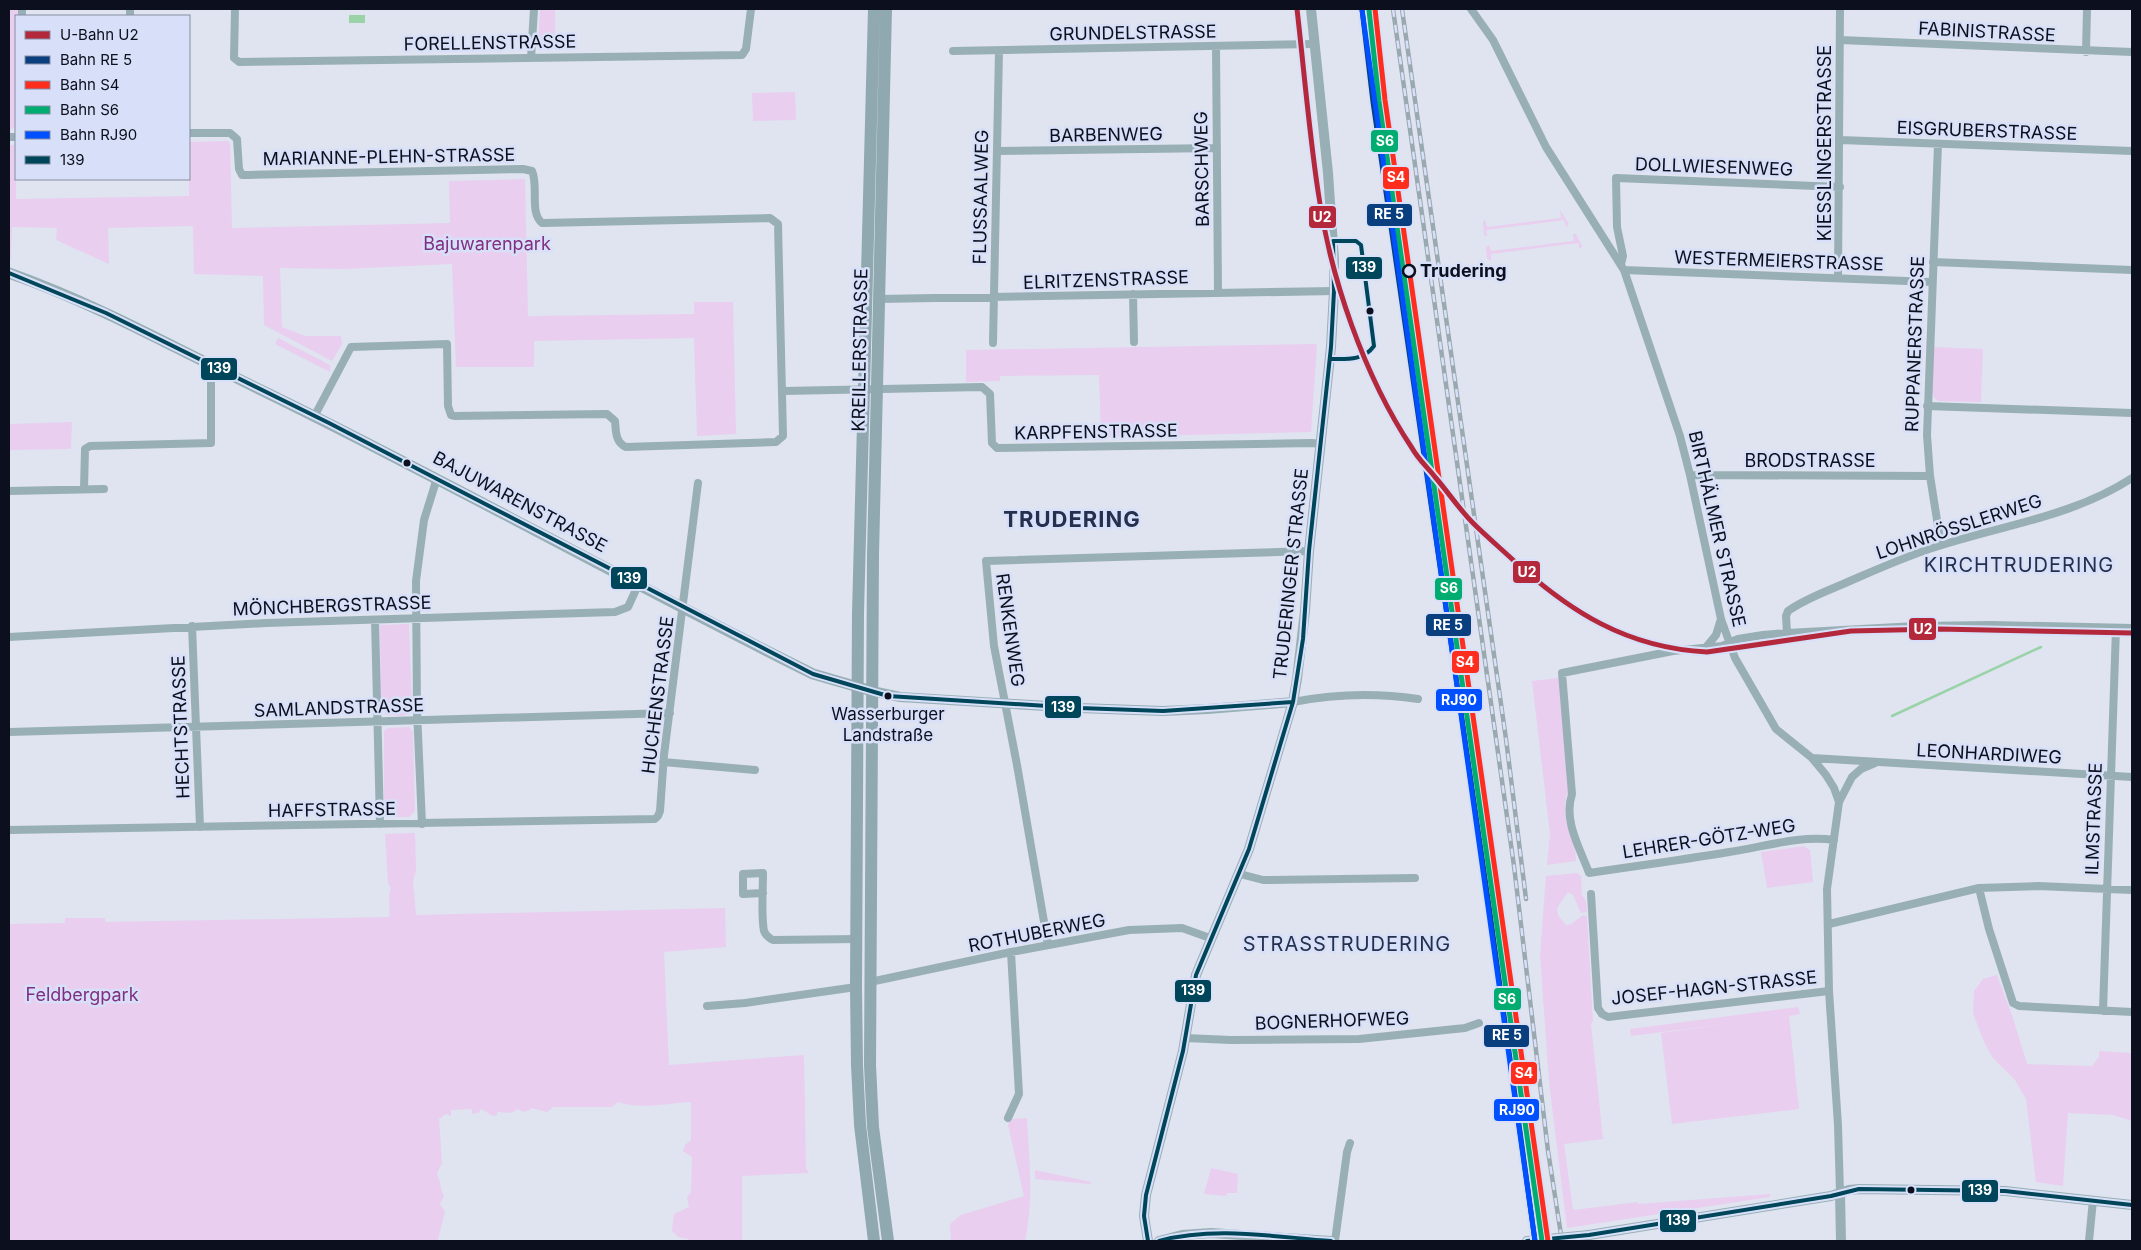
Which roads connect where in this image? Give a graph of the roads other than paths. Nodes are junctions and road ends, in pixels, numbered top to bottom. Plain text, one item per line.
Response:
1 (235, 9) edge
2 (534, 9) edge
3 (751, 9) edge
4 (874, 9) edge
5 (886, 9) edge
6 (1311, 9) edge
7 (1471, 9) edge
8 (1840, 9) edge
9 (2087, 9) edge
10 (1840, 40) junction
11 (1314, 44) junction
12 (1216, 46) junction
13 (953, 51) dead end
14 (999, 51) junction
15 (2086, 52) junction
16 (2132, 52) edge
17 (531, 58) junction
18 (190, 132) edge
19 (1840, 140) junction
20 (1938, 144) junction
21 (1217, 148) junction
22 (2132, 151) edge
23 (997, 152) junction
24 (1616, 178) joint
25 (1840, 187) junction
26 (1617, 227) junction
27 (1604, 235) junction
28 (1933, 262) junction
29 (1623, 267) junction
30 (2132, 270) edge
31 (9, 273) edge
32 (1838, 277) junction
33 (1932, 282) junction
34 (1334, 291) junction
35 (1218, 292) junction
36 (1133, 294) junction
37 (994, 298) junction
38 (879, 299) junction
39 (1134, 342) dead end
40 (993, 343) dead end
41 (211, 364) junction
42 (870, 389) junction
43 (783, 391) junction
44 (1927, 406) junction
45 (2132, 413) edge
46 (315, 415) junction
47 (1321, 444) junction
48 (1690, 475) junction
49 (1930, 476) junction
50 (437, 478) junction
51 (2132, 478) edge
52 (698, 483) dead end
53 (84, 489) junction
54 (104, 489) dead end
55 (9, 491) edge
56 (1941, 545) junction
57 (1309, 551) junction
58 (639, 584) junction
59 (683, 607) junction
60 (416, 618) junction
61 (1721, 619) junction
62 (375, 620) junction
63 (192, 626) junction
64 (2116, 628) junction
65 (2132, 628) edge
66 (1787, 633) junction
67 (9, 637) edge
68 (1729, 643) junction
69 (1707, 646) junction
70 (857, 688) junction
71 (872, 691) junction
72 (1418, 699) dead end
73 (1294, 702) junction
74 (1005, 704) junction
75 (670, 713) junction
76 (417, 720) junction
77 (377, 722) junction
78 (196, 727) junction
79 (9, 732) edge
80 (1812, 758) junction
81 (664, 762) junction
82 (1875, 763) junction
83 (755, 770) dead end
84 (2110, 776) junction
85 (2132, 777) edge
86 (1839, 802) junction
87 (655, 819) joint
88 (380, 824) junction
89 (422, 824) junction
90 (200, 827) junction
91 (9, 830) edge
92 (1834, 840) junction
93 (1240, 874) junction
94 (1416, 878) dead end
95 (1979, 888) junction
96 (2106, 889) junction
97 (2132, 890) edge
98 (763, 893) dead end
99 (1591, 894) dead end
100 (1829, 924) junction
101 (1210, 938) junction
102 (856, 939) junction
103 (1048, 945) junction
104 (1011, 952) junction
105 (870, 982) junction
106 (856, 986) junction
107 (1829, 991) junction
108 (707, 1006) dead end
109 (2103, 1011) junction
110 (2132, 1012) edge
111 (1480, 1023) dead end
112 (1185, 1038) junction
113 (1008, 1118) dead end
114 (1350, 1143) dead end
115 (1840, 1193) junction
116 (2093, 1200) junction
117 (2132, 1205) edge
118 (874, 1241) edge
119 (888, 1241) edge
120 (1148, 1241) edge
121 (1159, 1241) edge
122 (1331, 1241) edge
123 (1335, 1241) edge
124 (1527, 1241) edge
125 (1842, 1241) edge
126 (2089, 1241) edge

1 - 17 street, FORELLENSTRASSE
2 - 17 street
3 - 17 street, FORELLENSTRASSE
4 - 42 main road, KREILLERSTRASSE
5 - 38 main road, KREILLERSTRASSE
6 - 11 street, TRUDERINGER STRASSE
7 - 27 street, BIRTHÄLMER STRASSE
8 - 10 street, KIESSLINGERSTRASSE
9 - 15 street
10 - 15 street, FABINISTRASSE
10 - 19 street, KIESSLINGERSTRASSE
11 - 12 street, GRUNDELSTRASSE
11 - 34 street, TRUDERINGER STRASSE
12 - 14 street, GRUNDELSTRASSE
12 - 21 street, BARSCHWEG
13 - 14 street, GRUNDELSTRASSE
14 - 23 street, FLUSSAALWEG
15 - 16 street, FABINISTRASSE
18 - 43 street, MARIANNE-PLEHN-STRASSE
19 - 20 street, EISGRUBERSTRASSE
19 - 25 street, KIESSLINGERSTRASSE
20 - 22 street, EISGRUBERSTRASSE
20 - 28 street, RUPPANERSTRASSE
21 - 23 street, BARBENWEG
21 - 35 street, BARSCHWEG
23 - 37 street, FLUSSAALWEG
24 - 25 street, DOLLWIESENWEG
24 - 26 street, BIRTHÄLMER STRASSE
25 - 32 street, KIESSLINGERSTRASSE
26 - 27 street
26 - 29 street, BIRTHÄLMER STRASSE
27 - 29 street, BIRTHÄLMER STRASSE
28 - 30 street
28 - 33 street, RUPPANERSTRASSE
29 - 32 street, WESTERMEIERSTRASSE
29 - 48 street, BIRTHÄLMER STRASSE
31 - 41 main road, BAJUWARENSTRASSE
32 - 33 street, WESTERMEIERSTRASSE
33 - 44 street, RUPPANERSTRASSE
34 - 35 street, ELRITZENSTRASSE
34 - 47 street, TRUDERINGER STRASSE
35 - 36 street, ELRITZENSTRASSE
36 - 37 street, ELRITZENSTRASSE
36 - 39 street
37 - 38 street, ELRITZENSTRASSE
37 - 40 street, FLUSSAALWEG
38 - 42 main road, KREILLERSTRASSE
41 - 46 main road, BAJUWARENSTRASSE
41 - 53 street
42 - 43 street
42 - 47 street, KARPFENSTRASSE
42 - 70 main road, KREILLERSTRASSE
42 - 71 main road, KREILLERSTRASSE
43 - 46 street
44 - 45 street
44 - 49 street, RUPPANERSTRASSE
46 - 50 main road, BAJUWARENSTRASSE
47 - 57 street, TRUDERINGER STRASSE
48 - 49 street, BRODSTRASSE
48 - 61 street, BIRTHÄLMER STRASSE
49 - 56 street, RUPPANERSTRASSE
50 - 58 main road, BAJUWARENSTRASSE
50 - 60 street
51 - 56 street, LOHNRÖSSLERWEG
52 - 59 street, HUCHENSTRASSE
53 - 54 street
53 - 55 street
56 - 66 street, LOHNRÖSSLERWEG
57 - 73 street, TRUDERINGER STRASSE
57 - 74 street, RENKENWEG
58 - 59 main road, BAJUWARENSTRASSE
58 - 60 street, MÖNCHBERGSTRASSE
59 - 70 main road, BAJUWARENSTRASSE
59 - 75 street, HUCHENSTRASSE
60 - 62 street, MÖNCHBERGSTRASSE
60 - 76 street
61 - 68 street, BIRTHÄLMER STRASSE
61 - 69 street
62 - 63 street, MÖNCHBERGSTRASSE
62 - 77 street
63 - 67 street, MÖNCHBERGSTRASSE
63 - 78 street, HECHTSTRASSE
64 - 65 street
64 - 66 street
64 - 84 street, ILMSTRASSE
66 - 68 street
68 - 69 street
68 - 80 street, BIRTHÄLMER STRASSE
69 - 92 street, LEHRER-GÖTZ-WEG
70 - 71 main road, BAJUWARENSTRASSE
70 - 102 main road
71 - 74 street, BAJUWARENSTRASSE
71 - 105 main road
72 - 73 street, BAJUWARENSTRASSE
73 - 74 street, BAJUWARENSTRASSE
73 - 93 street, TRUDERINGER STRASSE
74 - 103 street, RENKENWEG
75 - 76 street, SAMLANDSTRASSE
75 - 81 street, HUCHENSTRASSE
76 - 77 street, SAMLANDSTRASSE
76 - 89 street
77 - 78 street, SAMLANDSTRASSE
77 - 88 street
78 - 79 street, SAMLANDSTRASSE
78 - 90 street, HECHTSTRASSE
80 - 82 street, LEONHARDIWEG
80 - 86 street, BIRTHÄLMER STRASSE
81 - 83 street
81 - 87 street, HUCHENSTRASSE
82 - 84 street, LEONHARDIWEG
82 - 86 street
84 - 85 street, LEONHARDIWEG
84 - 96 street, ILMSTRASSE
86 - 92 street
87 - 89 street, HAFFSTRASSE
88 - 89 street, HAFFSTRASSE
88 - 90 street, HAFFSTRASSE
90 - 91 street, HAFFSTRASSE
92 - 100 street
93 - 94 street
93 - 101 street, TRUDERINGER STRASSE
95 - 96 street
95 - 100 street
95 - 109 street
96 - 97 street
96 - 109 street, ILMSTRASSE
98 - 102 street
99 - 107 street, JOSEF-HAGN-STRASSE
100 - 107 street
101 - 103 street, ROTHUBERWEG
101 - 112 street, TRUDERINGER STRASSE
102 - 106 main road
103 - 104 street, ROTHUBERWEG
104 - 105 street, ROTHUBERWEG
104 - 113 street
105 - 119 main road
106 - 108 street
106 - 118 main road
107 - 115 street
109 - 110 street
111 - 112 street, BOGNERHOFWEG
112 - 120 street, TRUDERINGER STRASSE
114 - 123 street
115 - 116 street
115 - 124 street, bridge
115 - 125 street
116 - 117 street
116 - 126 street
121 - 122 street

